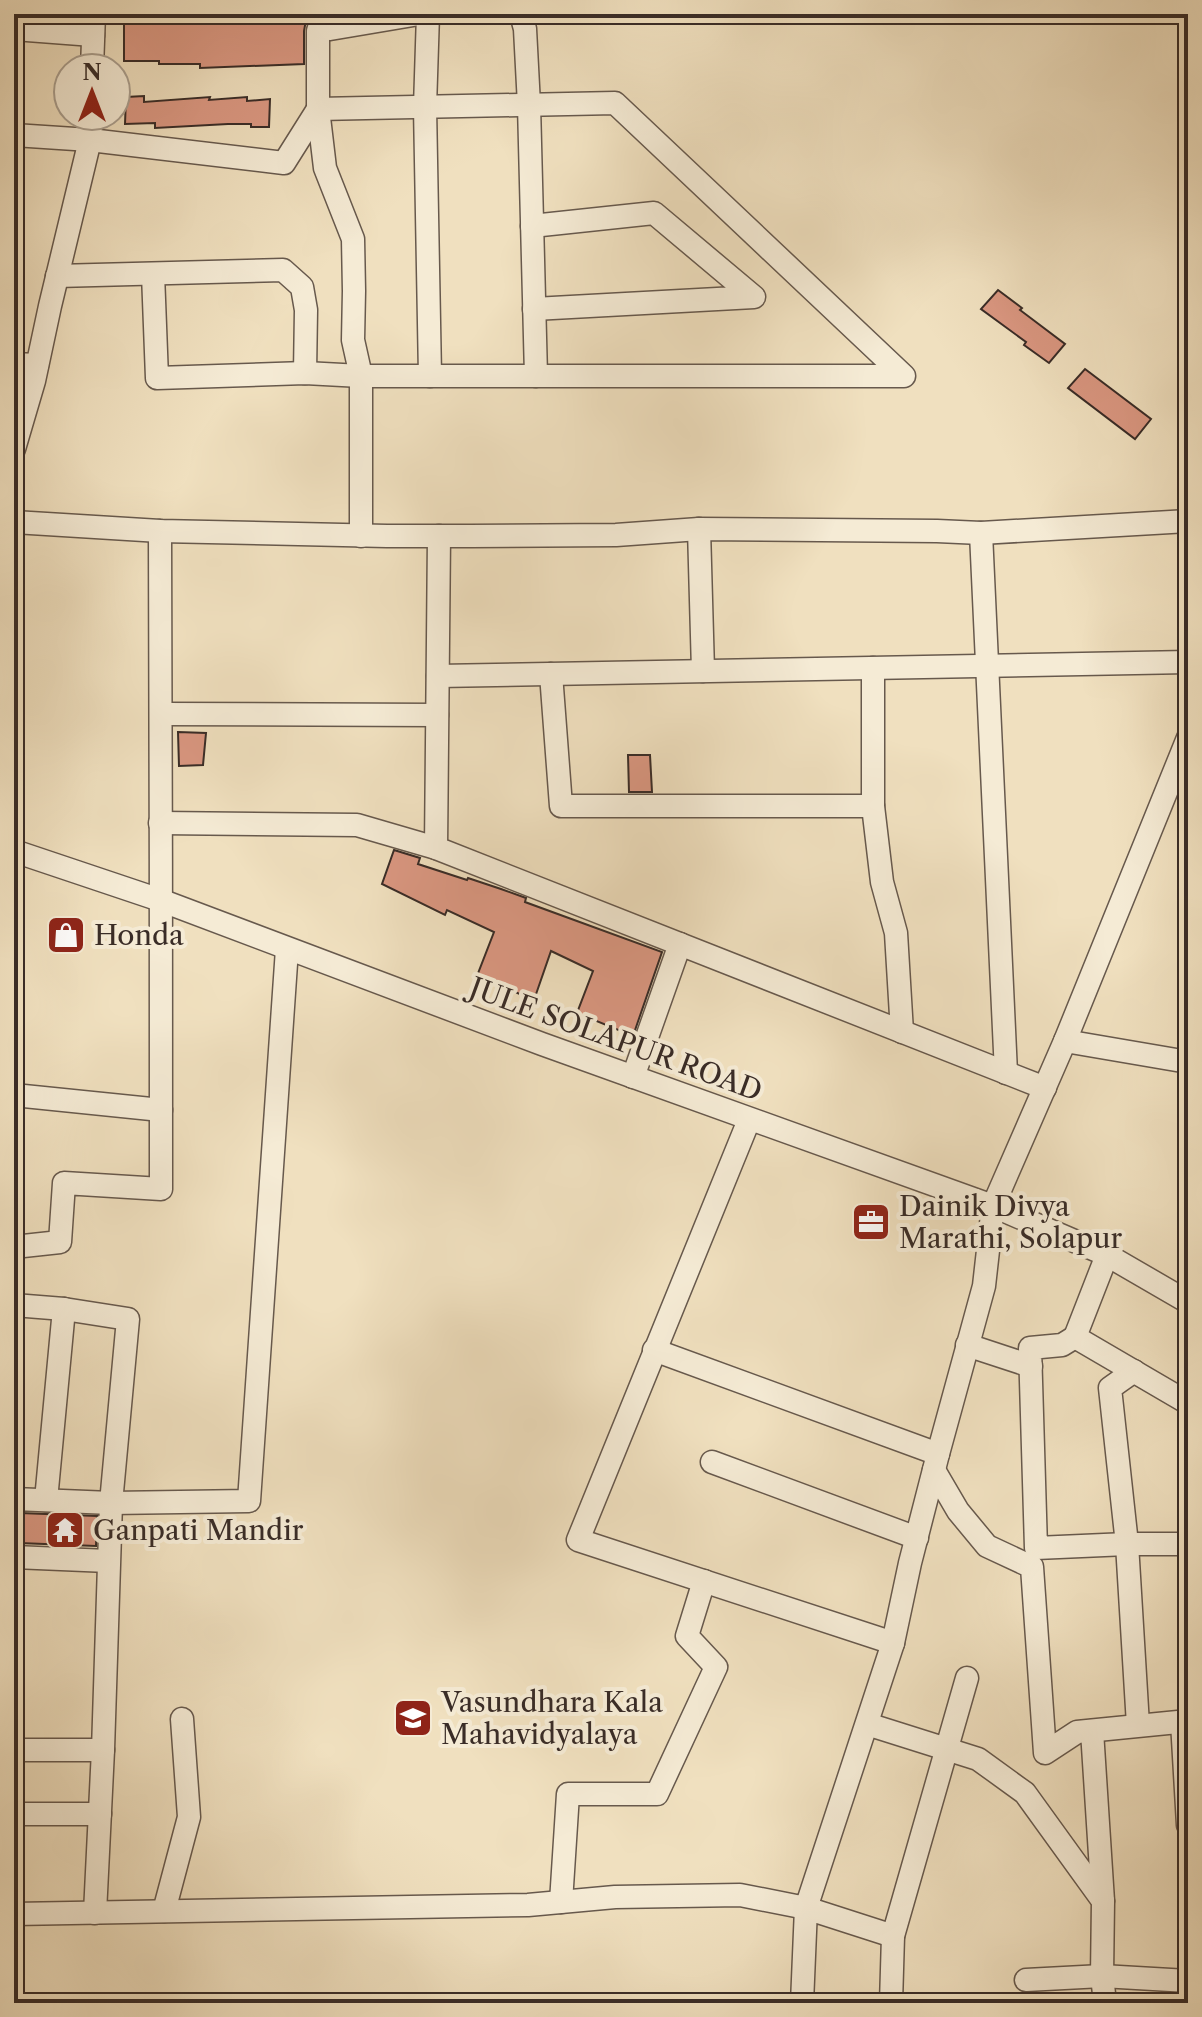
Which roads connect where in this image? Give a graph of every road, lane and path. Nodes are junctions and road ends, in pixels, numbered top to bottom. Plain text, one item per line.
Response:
1 (419, 14) edge
2 (428, 14) edge
3 (521, 14) edge
4 (326, 22) edge
5 (93, 24) edge
6 (14, 29) edge
7 (92, 52) edge
8 (529, 105) junction
9 (425, 107) junction
10 (318, 109) junction
11 (90, 132) edge
12 (14, 135) edge
13 (90, 140) junction
14 (532, 226) junction
15 (153, 274) junction
16 (57, 276) junction
17 (534, 309) junction
18 (14, 364) edge
19 (37, 365) junction
20 (305, 373) junction
21 (361, 376) junction
22 (430, 376) junction
23 (536, 376) junction
24 (14, 449) edge
25 (1188, 521) edge
26 (14, 522) edge
27 (699, 529) junction
28 (160, 531) junction
29 (981, 533) junction
30 (361, 536) junction
31 (439, 536) junction
32 (1188, 662) edge
33 (987, 665) junction
34 (873, 668) junction
35 (703, 671) junction
36 (551, 674) junction
37 (438, 676) junction
38 (162, 714) junction
39 (437, 715) junction
40 (1188, 738) edge
41 (873, 806) junction
42 (160, 823) junction
43 (436, 848) junction
44 (14, 851) edge
45 (160, 900) junction
46 (680, 944) junction
47 (287, 949) junction
48 (902, 1032) junction
49 (1065, 1041) junction
50 (1188, 1062) edge
51 (1006, 1073) junction
52 (633, 1077) junction
53 (1045, 1088) junction
54 (14, 1095) edge
55 (161, 1110) junction
56 (749, 1120) junction
57 (993, 1206) junction
58 (14, 1247) edge
59 (1107, 1255) junction
60 (1188, 1302) edge
61 (14, 1305) edge
62 (64, 1309) junction
63 (1075, 1337) junction
64 (967, 1345) junction
65 (654, 1350) junction
66 (1031, 1366) junction
67 (1134, 1371) junction
68 (1188, 1403) edge
69 (712, 1462) dead end
70 (936, 1462) junction
71 (14, 1499) edge
72 (46, 1500) junction
73 (111, 1503) junction
74 (917, 1538) junction
75 (1127, 1544) junction
76 (1188, 1544) edge
77 (14, 1557) edge
78 (108, 1561) junction
79 (704, 1581) junction
80 (893, 1643) junction
81 (967, 1678) dead end
82 (182, 1719) dead end
83 (1185, 1722) edge
84 (867, 1724) junction
85 (1138, 1725) junction
86 (1092, 1731) junction
87 (946, 1749) junction
88 (14, 1750) edge
89 (103, 1750) junction
90 (14, 1814) edge
91 (100, 1814) junction
92 (1188, 1825) edge
93 (1103, 1901) junction
94 (561, 1902) junction
95 (806, 1908) junction
96 (164, 1911) junction
97 (95, 1913) junction
98 (14, 1914) edge
99 (893, 1936) junction
100 (1102, 1976) junction
101 (1026, 1980) dead end
102 (1188, 1981) edge
103 (802, 2003) edge
104 (891, 2003) edge
105 (1105, 2003) edge

1 - 4 street
2 - 9 street
3 - 8 street
4 - 10 street
5 - 6 street
5 - 7 street
8 - 9 street
8 - 14 street
8 - 23 street
9 - 10 street
9 - 22 street
10 - 13 street
10 - 21 street
11 - 13 street
12 - 13 street
13 - 16 street
14 - 17 street
14 - 17 street
15 - 16 street
15 - 20 street
15 - 20 street
16 - 19 street
17 - 23 street
18 - 19 street
19 - 24 street
20 - 21 street
21 - 22 street
21 - 30 street
22 - 23 street
25 - 29 street
26 - 28 street
27 - 29 street
27 - 31 street
27 - 35 street
28 - 30 street
28 - 38 street
29 - 33 street
30 - 31 street
31 - 37 street
32 - 33 street
33 - 34 street
33 - 51 street
34 - 35 street
34 - 41 street
35 - 36 street
36 - 37 street
36 - 41 street
37 - 39 street
38 - 39 street
38 - 42 street
39 - 43 street
40 - 49 street
41 - 48 street
42 - 43 street
42 - 45 street
43 - 46 street
44 - 45 street, JULE SOLAPUR ROAD
45 - 47 street, JULE SOLAPUR ROAD
45 - 55 street
46 - 48 street
46 - 52 street
47 - 52 street, JULE SOLAPUR ROAD
47 - 73 street
48 - 51 street
49 - 50 street
49 - 53 street
51 - 53 street
52 - 56 street, JULE SOLAPUR ROAD
53 - 57 street
54 - 55 street
55 - 58 street
56 - 57 street, JULE SOLAPUR ROAD
56 - 65 street
57 - 59 street, JULE SOLAPUR ROAD
57 - 64 street
59 - 60 street, JULE SOLAPUR ROAD
59 - 63 street
61 - 62 street
62 - 72 street
62 - 73 street
63 - 66 street
63 - 67 street
64 - 66 street
64 - 70 street
65 - 70 street
65 - 79 street
66 - 75 street
67 - 68 street
67 - 75 street
69 - 74 street
70 - 74 street
70 - 86 street
71 - 72 street
72 - 73 street
73 - 78 street
74 - 80 street
75 - 76 street
75 - 85 street
77 - 78 street
78 - 89 street
79 - 80 street
79 - 94 street
80 - 84 street
81 - 87 street
82 - 96 street
83 - 85 street
83 - 92 street
84 - 87 street
84 - 95 street
85 - 86 street
86 - 93 street
87 - 93 street
87 - 99 street
88 - 89 street
89 - 91 street
90 - 91 street
91 - 97 street
93 - 100 street
94 - 95 street
94 - 96 street
95 - 99 street
95 - 103 street
96 - 97 street
97 - 98 street
99 - 104 street
100 - 101 street
100 - 102 street
100 - 105 street

